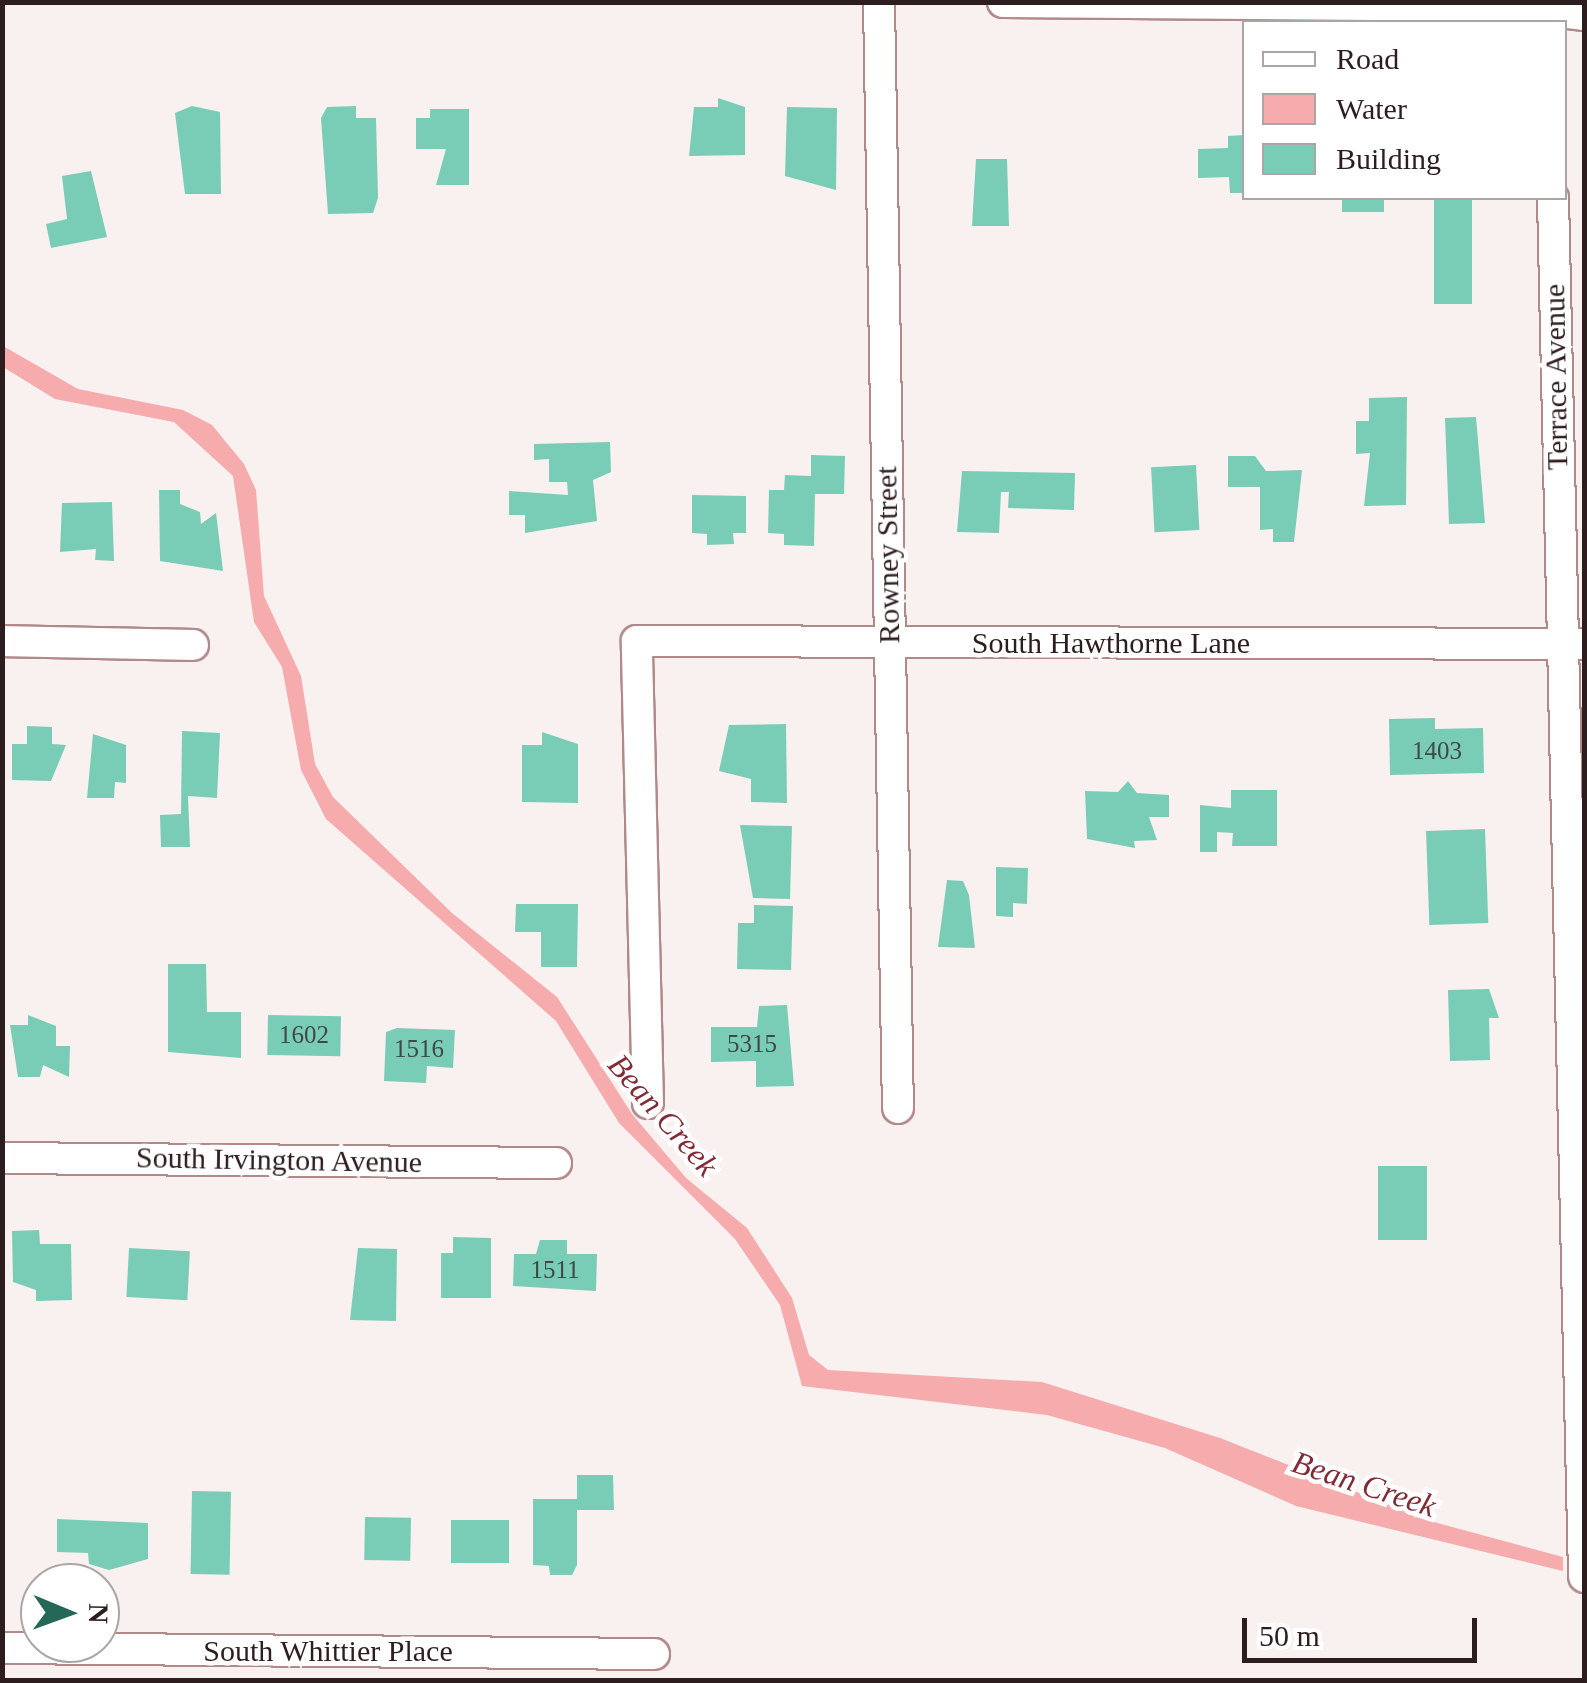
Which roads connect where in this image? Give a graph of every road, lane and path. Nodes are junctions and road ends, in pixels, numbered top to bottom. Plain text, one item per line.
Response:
1 (879, 2) edge
2 (1003, 2) edge
3 (1550, 12) edge
4 (1584, 15) edge
5 (1553, 200) edge
6 (2, 641) edge
7 (890, 642) junction
8 (1573, 644) edge
9 (193, 645) dead end
10 (648, 1103) dead end
11 (898, 1108) dead end
12 (2, 1158) edge
13 (556, 1163) dead end
14 (1581, 1297) edge
15 (1584, 1576) edge
16 (2, 1648) edge
17 (654, 1654) dead end

1 - 7 street, Rowney Street
2 - 3 street
3 - 4 street
5 - 8 street, Terrace Avenue
6 - 9 street
7 - 8 street, South Hawthorne Lane
7 - 10 street, South Hawthorne Lane
7 - 11 street, Rowney Street
8 - 14 street, Terrace Avenue
12 - 13 street, South Irvington Avenue
14 - 15 street, Terrace Avenue
16 - 17 street, South Whittier Place

